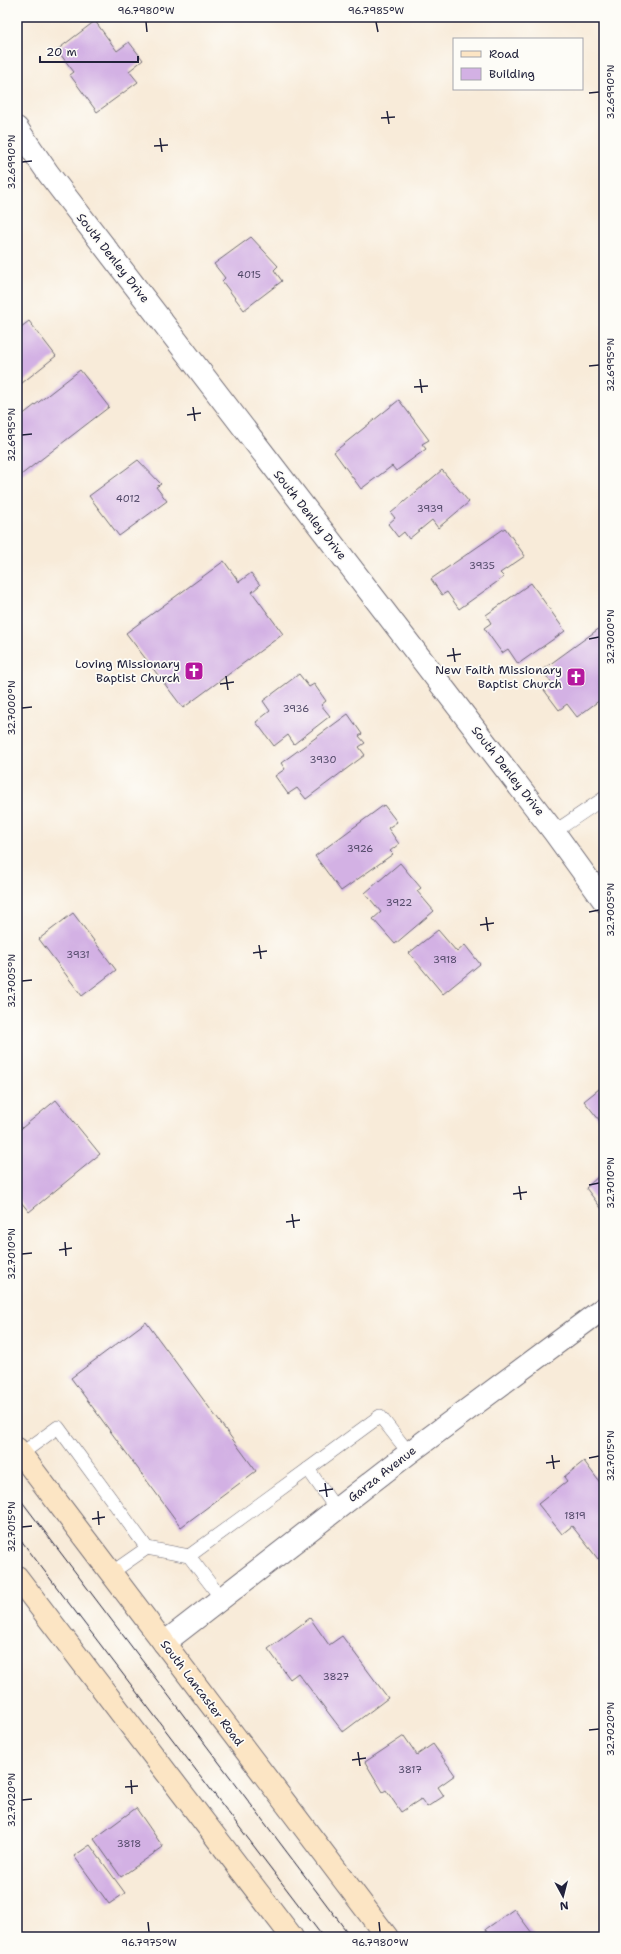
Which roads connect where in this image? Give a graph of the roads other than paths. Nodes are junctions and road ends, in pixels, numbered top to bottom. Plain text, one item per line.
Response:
1 (17, 128) edge
2 (604, 798) edge
3 (554, 832) junction
4 (604, 901) edge
5 (604, 1308) edge
6 (19, 1451) edge
7 (409, 1453) junction
8 (308, 1469) junction
9 (336, 1509) junction
10 (147, 1548) junction
11 (190, 1556) junction
12 (111, 1573) junction
13 (17, 1577) edge
14 (221, 1598) junction
15 (164, 1643) junction
16 (292, 1937) edge
17 (387, 1937) edge

1 - 3 street, South Denley Drive
2 - 3 lane
3 - 4 street, South Denley Drive
5 - 7 street, Garza Avenue
6 - 10 lane
6 - 12 main road, South Lancaster Road
7 - 8 lane
7 - 9 street, Garza Avenue
8 - 9 lane
8 - 11 lane
9 - 14 street, Garza Avenue
10 - 11 lane
10 - 12 lane
11 - 14 lane
12 - 15 main road, South Lancaster Road
13 - 16 main road
14 - 15 street, Garza Avenue
15 - 17 main road, South Lancaster Road

